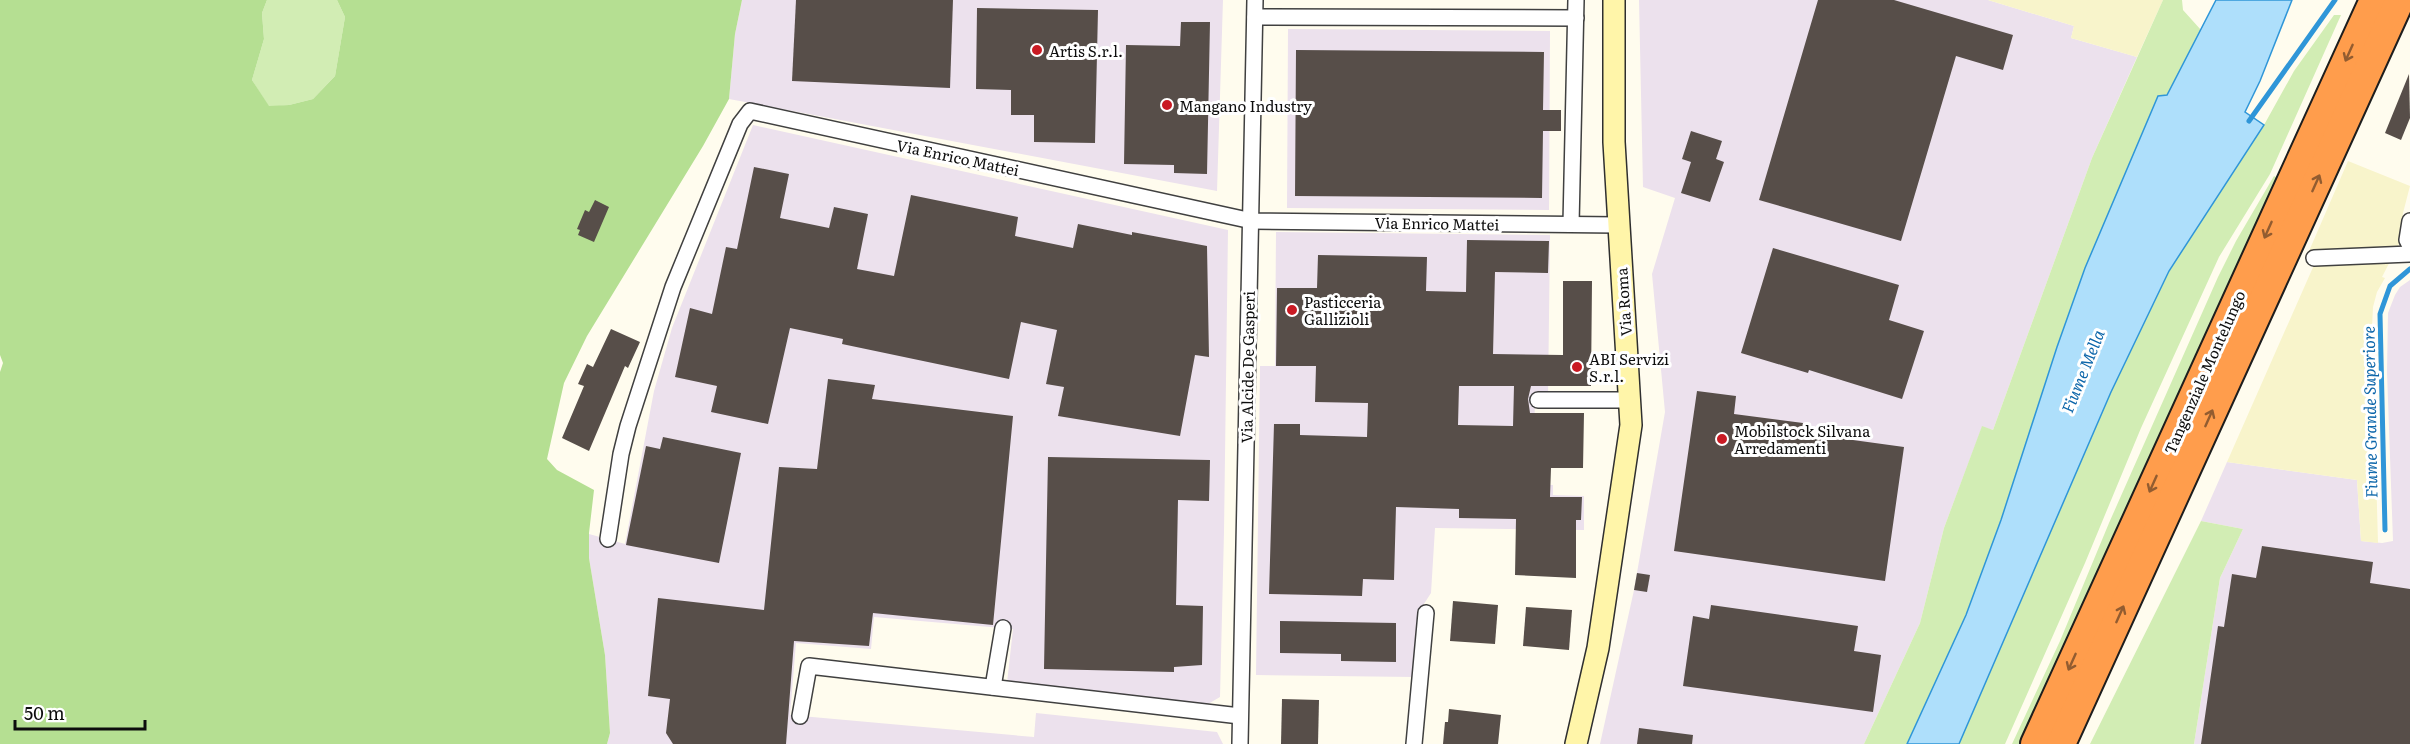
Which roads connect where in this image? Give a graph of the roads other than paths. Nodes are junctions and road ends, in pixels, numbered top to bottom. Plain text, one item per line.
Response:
1 (1255, 0) edge
2 (1576, 0) edge
3 (1614, 0) edge
4 (2374, 0) edge
5 (2400, 0) edge
6 (1255, 17) junction
7 (1576, 18) junction
8 (1252, 221) junction
9 (2410, 221) edge
10 (1571, 224) junction
11 (1617, 225) junction
12 (2410, 246) edge
13 (2410, 254) edge
14 (2314, 258) dead end
15 (1538, 400) dead end
16 (1631, 400) junction
17 (608, 539) dead end
18 (1426, 613) dead end
19 (1003, 628) dead end
20 (993, 687) junction
21 (800, 716) dead end
22 (1240, 716) junction
23 (1240, 744) edge
24 (1414, 744) edge
25 (1576, 744) edge
26 (2034, 744) edge
27 (2061, 744) edge

1 - 6 street, Via Alcide De Gasperi
2 - 7 street
3 - 11 street, Via Roma
4 -> 26 highway, Tangenziale Montelungo
27 -> 5 highway, Tangenziale Montelungo
6 - 7 street
6 - 8 street, Via Alcide De Gasperi
7 - 10 street
8 - 10 street, Via Enrico Mattei
8 - 17 street, Via Enrico Mattei
8 - 22 street, Via Alcide De Gasperi
9 - 12 street
10 - 11 street, Via Enrico Mattei
11 - 16 street, Via Roma
13 - 14 street
15 - 16 street
16 - 25 street, Via Roma
18 - 24 street
19 - 20 street
20 - 21 street
20 - 22 street
22 - 23 street, Via Alcide De Gasperi

